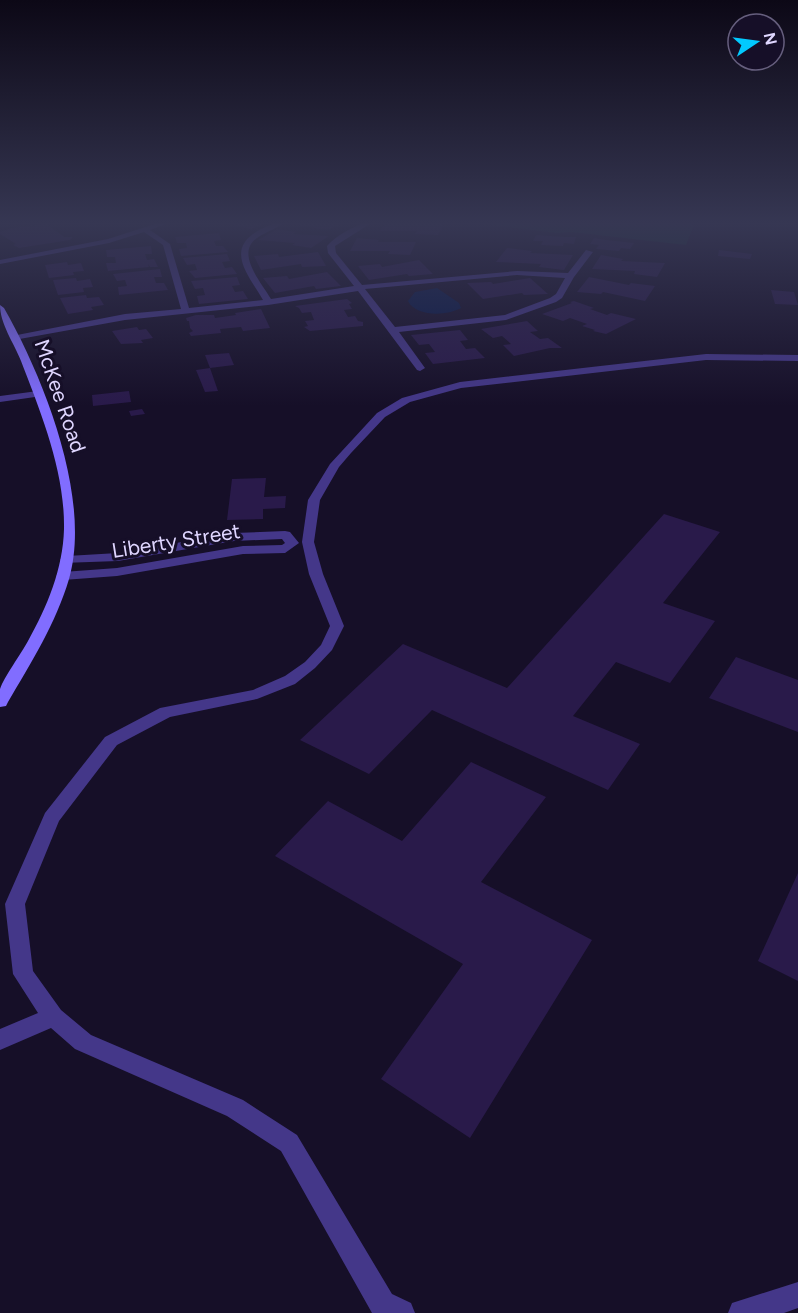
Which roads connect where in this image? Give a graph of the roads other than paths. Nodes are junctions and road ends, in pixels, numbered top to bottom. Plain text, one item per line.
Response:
1 (178, 283) edge
2 (258, 283) edge
3 (356, 283) edge
4 (398, 283) edge
5 (566, 283) edge
6 (360, 289) junction
7 (268, 302) junction
8 (0, 308) edge
9 (186, 310) junction
10 (393, 330) junction
11 (17, 338) junction
12 (798, 358) edge
13 (420, 368) dead end
14 (38, 394) junction
15 (0, 399) edge
16 (201, 542) junction
17 (301, 543) junction
18 (202, 557) junction
19 (67, 560) junction
20 (63, 576) junction
21 (0, 702) edge
22 (53, 1017) junction
23 (0, 1040) edge
24 (798, 1295) edge
25 (401, 1313) edge
26 (742, 1313) edge

1 - 9 street
2 - 7 street
3 - 6 street
4 - 6 street
5 - 10 street
6 - 7 street
6 - 10 street
7 - 9 street
8 - 11 street, McKee Road
9 - 11 street
10 - 13 street
11 - 14 street, McKee Road
12 - 17 street
14 - 15 street
14 - 19 street, McKee Road
16 - 17 street, Liberty Street
16 - 18 street
16 - 19 street, Liberty Street
17 - 18 street, Liberty Street
17 - 22 street
18 - 20 street, Liberty Street
19 - 20 street, McKee Road
20 - 21 street, McKee Road
22 - 23 street
22 - 25 street
24 - 26 street

